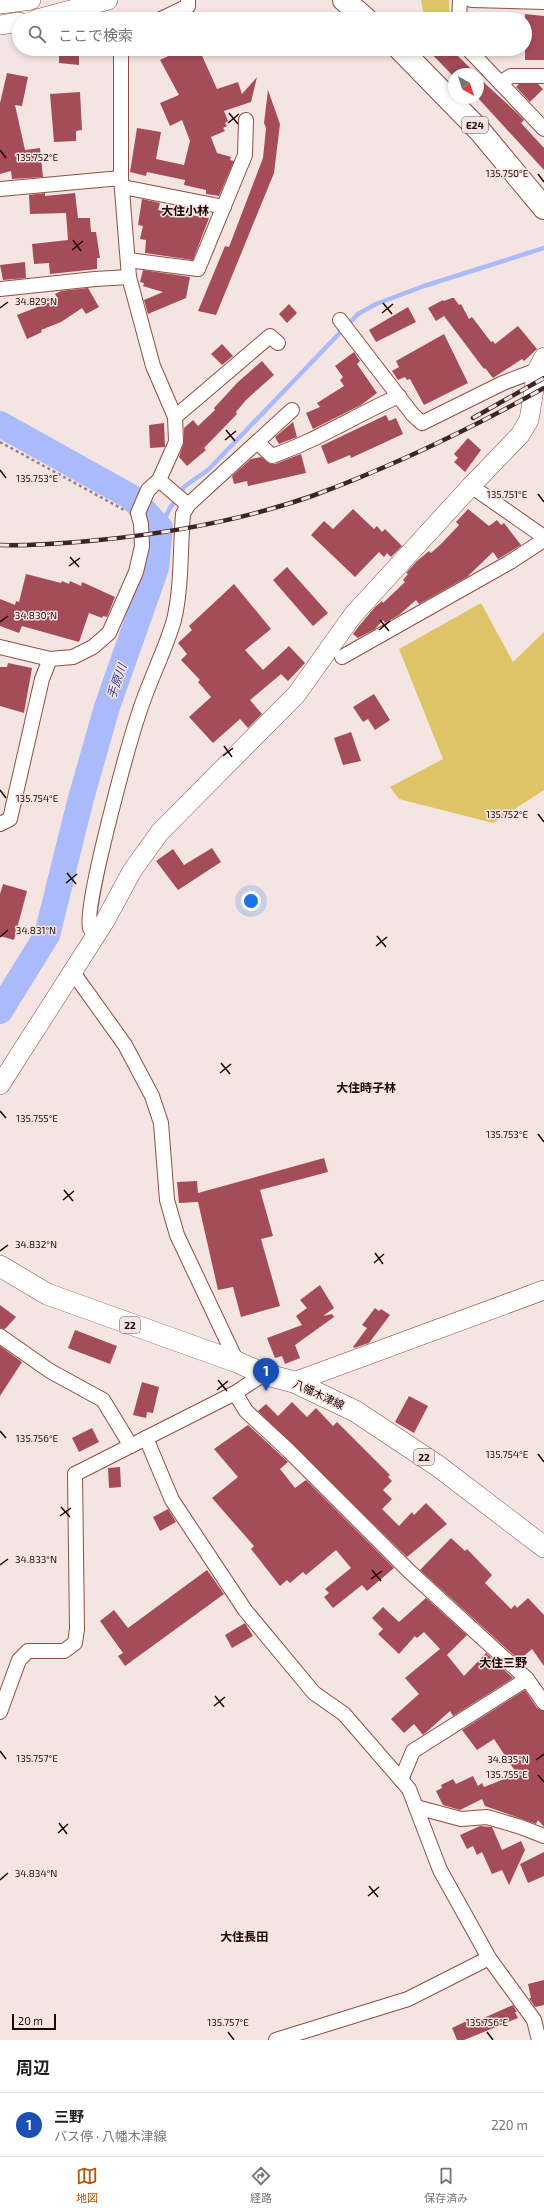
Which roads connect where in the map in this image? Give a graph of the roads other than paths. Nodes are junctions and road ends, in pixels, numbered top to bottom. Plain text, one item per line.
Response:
1 (30, 0) edge
2 (108, 0) edge
3 (188, 0) edge
4 (344, 0) edge
5 (460, 0) edge
6 (471, 0) edge
7 (544, 2) edge
8 (0, 4) edge
9 (63, 12) edge
10 (176, 12) edge
11 (358, 12) edge
12 (459, 12) edge
13 (12, 23) edge
14 (0, 25) edge
15 (121, 56) edge
16 (407, 56) edge
17 (475, 56) edge
18 (544, 76) edge
19 (500, 83) junction
20 (246, 120) dead end
21 (544, 129) edge
22 (122, 182) junction
23 (0, 189) edge
24 (224, 207) junction
25 (544, 208) edge
26 (128, 260) junction
27 (129, 277) junction
28 (0, 289) edge
29 (340, 320) dead end
30 (278, 343) dead end
31 (541, 363) edge
32 (399, 396) junction
33 (292, 410) dead end
34 (175, 417) junction
35 (257, 442) junction
36 (159, 480) junction
37 (470, 486) junction
38 (185, 504) junction
39 (544, 539) edge
40 (0, 647) edge
41 (342, 657) dead end
42 (50, 659) junction
43 (0, 824) edge
44 (96, 935) junction
45 (72, 971) junction
46 (0, 1085) edge
47 (0, 1266) edge
48 (544, 1290) edge
49 (0, 1336) edge
50 (237, 1362) junction
51 (264, 1374) junction
52 (294, 1382) junction
53 (235, 1393) junction
54 (146, 1438) junction
55 (131, 1446) junction
56 (544, 1546) edge
57 (527, 1678) junction
58 (544, 1703) edge
59 (0, 1712) edge
60 (401, 1780) junction
61 (416, 1807) junction
62 (544, 1836) edge
63 (489, 1958) junction
64 (539, 2018) edge
65 (276, 2040) edge
66 (539, 2040) edge

1 - 8 street
2 - 9 street
3 - 10 street
4 - 11 highway
5 - 12 street
6 - 7 street
13 - 14 street
15 - 22 street
16 - 25 highway, E24
17 - 19 street
18 - 19 street
19 - 21 street
20 - 24 street
22 - 23 street
22 - 24 street
22 - 26 street
24 - 26 street
26 - 27 street
27 - 28 street
27 - 34 street
29 - 32 street
30 - 34 street
31 - 32 street
31 - 37 street
32 - 35 street
33 - 35 street
34 - 36 street
35 - 38 street
36 - 38 street
36 - 42 street
37 - 39 street
37 - 44 street
38 - 44 street
39 - 41 street
40 - 42 street
42 - 43 street
44 - 45 street
45 - 46 street
45 - 50 street
47 - 50 main road, 八幡木津線 / 22
48 - 52 street
49 - 55 street
50 - 51 main road, 八幡木津線 / 22
51 - 52 main road, 八幡木津線 / 22
51 - 53 street
52 - 56 main road, 八幡木津線 / 22
53 - 54 street
53 - 57 street
54 - 55 street
54 - 60 street
55 - 59 street
57 - 58 street
57 - 60 street
60 - 61 street
61 - 62 street
61 - 63 street
63 - 64 street
63 - 65 street
64 - 66 street

